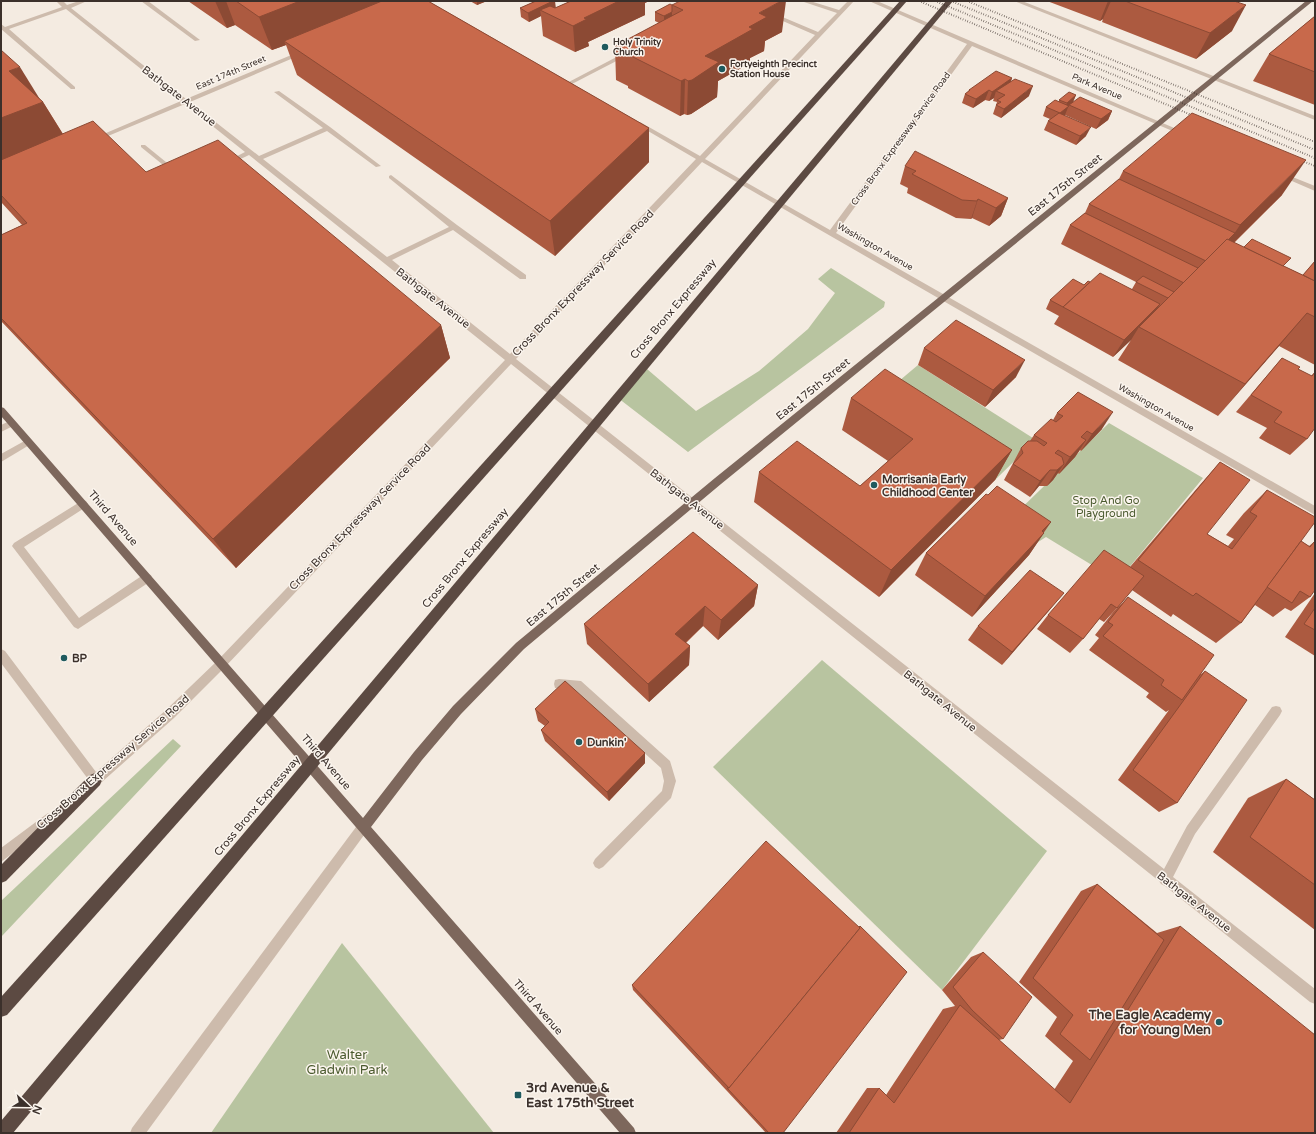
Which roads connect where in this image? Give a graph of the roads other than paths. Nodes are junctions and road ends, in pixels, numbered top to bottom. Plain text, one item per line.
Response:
1 (59, 1) edge
2 (84, 1) edge
3 (144, 1) edge
4 (804, 1) edge
5 (851, 1) edge
6 (872, 1) edge
7 (904, 1) edge
8 (950, 1) edge
9 (1017, 1) edge
10 (1310, 1) edge
11 (67, 8) junction
12 (764, 10) edge
13 (841, 12) junction
14 (2, 28) edge
15 (819, 35) junction
16 (197, 40) dead end
17 (971, 43) junction
18 (309, 50) edge
19 (631, 51) edge
20 (1214, 78) junction
21 (562, 80) edge
22 (568, 84) junction
23 (575, 87) edge
24 (73, 88) dead end
25 (277, 92) dead end
26 (186, 102) junction
27 (1315, 118) edge
28 (635, 121) edge
29 (1160, 124) junction
30 (328, 128) junction
31 (1194, 138) edge
32 (86, 143) edge
33 (143, 146) dead end
34 (250, 152) junction
35 (257, 159) junction
36 (701, 159) junction
37 (222, 166) edge
38 (378, 166) dead end
39 (1272, 171) edge
40 (391, 177) dead end
41 (182, 178) edge
42 (1315, 189) edge
43 (454, 228) junction
44 (832, 234) junction
45 (386, 260) junction
46 (523, 278) dead end
47 (944, 298) junction
48 (510, 359) junction
49 (1, 410) edge
50 (12, 423) junction
51 (1, 429) edge
52 (28, 442) junction
53 (1, 458) edge
54 (691, 503) junction
55 (83, 504) junction
56 (1315, 511) edge
57 (147, 578) junction
58 (1, 654) edge
59 (221, 664) junction
60 (559, 684) edge
61 (1276, 712) dead end
62 (95, 780) junction
63 (363, 827) junction
64 (1, 856) edge
65 (599, 863) dead end
66 (1, 876) edge
67 (1165, 880) junction
68 (1315, 997) edge
69 (1, 1009) edge
70 (2, 1133) edge
71 (137, 1133) edge
72 (629, 1133) edge

1 - 11 street, Bathgate Avenue
2 - 11 street
3 - 16 street
4 - 13 street
5 - 13 street, Cross Bronx Expressway Service Road
6 - 17 street, Park Avenue
7 - 69 highway
8 - 70 highway, Cross Bronx Expressway
9 - 20 street
10 - 20 main road, East 175th Street
11 - 14 street
11 - 26 street, Bathgate Avenue
12 - 15 street
13 - 15 street, Cross Bronx Expressway Service Road
14 - 24 street
15 - 36 street, Cross Bronx Expressway Service Road
17 - 29 street, Park Avenue
17 - 44 street, Cross Bronx Expressway Service Road
18 - 26 street, East 174th Street
19 - 22 street
20 - 27 street
20 - 29 main road, East 175th Street
21 - 22 street
22 - 23 street
25 - 30 street
26 - 32 street, East 174th Street
26 - 34 street, Bathgate Avenue
28 - 36 street, Washington Avenue
29 - 31 street, Park Avenue
29 - 47 main road, East 175th Street
30 - 35 street
30 - 38 street
33 - 41 street
34 - 35 street, Bathgate Avenue
34 - 37 street
35 - 45 street, Bathgate Avenue
36 - 44 street, Washington Avenue
36 - 48 street, Cross Bronx Expressway Service Road
39 - 42 street
40 - 43 street
43 - 45 street
43 - 46 street
44 - 47 street, Washington Avenue
45 - 48 street, Bathgate Avenue
47 - 54 main road, East 175th Street
47 - 56 street, Washington Avenue
48 - 54 street, Bathgate Avenue
48 - 59 street, Cross Bronx Expressway Service Road
49 - 50 main road, Third Avenue
50 - 51 street
50 - 52 main road, Third Avenue
52 - 53 street
52 - 55 main road, Third Avenue
54 - 63 main road, East 175th Street
54 - 67 street, Bathgate Avenue
55 - 57 main road, Third Avenue
55 - 57 street
57 - 59 main road, Third Avenue
58 - 62 street
59 - 62 street, Cross Bronx Expressway Service Road
59 - 63 main road, Third Avenue
60 - 65 street
61 - 67 street
62 - 64 street, Cross Bronx Expressway Service Road
62 - 66 highway
63 - 71 street
63 - 72 main road, Third Avenue
67 - 68 street, Bathgate Avenue

